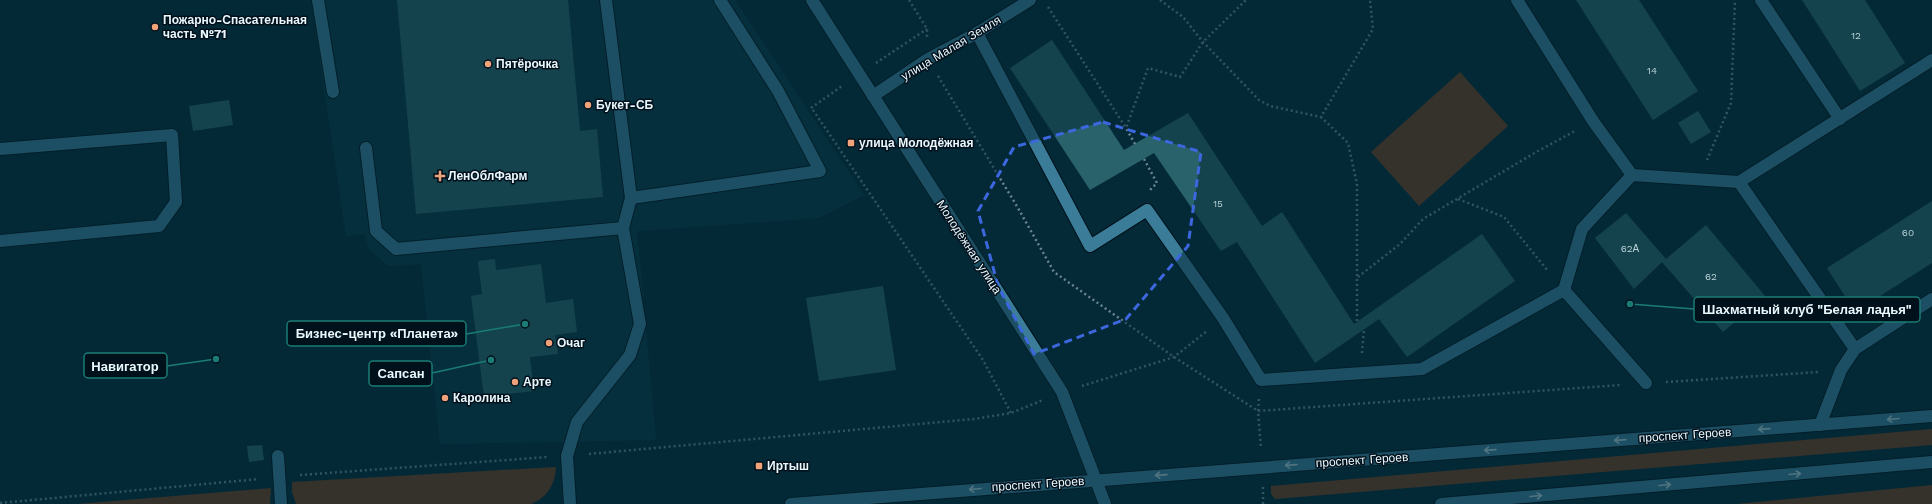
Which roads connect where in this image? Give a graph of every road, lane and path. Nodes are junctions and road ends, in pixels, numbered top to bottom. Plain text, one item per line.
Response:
1 (318, 0) edge
2 (606, 0) edge
3 (720, 0) edge
4 (812, 0) edge
5 (909, 0) edge
6 (1030, 0) edge
7 (1160, 0) edge
8 (1246, 0) edge
9 (1370, 0) edge
10 (1517, 0) edge
11 (1735, 0) edge
12 (1761, 0) edge
13 (1048, 6) dead end
14 (977, 33) junction
15 (1203, 42) junction
16 (928, 59) junction
17 (1932, 60) edge
18 (333, 92) dead end
19 (872, 96) junction
20 (807, 101) dead end
21 (1321, 117) junction
22 (1840, 119) junction
23 (1593, 121) junction
24 (1126, 128) junction
25 (1135, 144) dead end
26 (366, 148) dead end
27 (0, 149) edge
28 (1632, 175) junction
29 (1698, 180) junction
30 (1739, 182) junction
31 (631, 198) junction
32 (1457, 199) junction
33 (623, 228) junction
34 (0, 241) edge
35 (1358, 277) junction
36 (1564, 290) junction
37 (1932, 299) edge
38 (1223, 318) junction
39 (1357, 321) dead end
40 (1855, 348) junction
41 (1174, 357) junction
42 (1841, 370) junction
43 (1261, 380) junction
44 (1646, 383) junction
45 (1258, 411) junction
46 (1011, 413) dead end
47 (1932, 416) edge
48 (974, 419) dead end
49 (1820, 425) junction
50 (278, 456) dead end
51 (567, 456) junction
52 (1932, 462) edge
53 (1262, 468) junction
54 (279, 477) junction
55 (1097, 480) junction
56 (0, 503) edge
57 (281, 504) edge
58 (570, 504) edge
59 (791, 504) edge
60 (1105, 504) edge
61 (1263, 504) edge
62 (1441, 504) edge

1 - 18 main road
2 - 31 main road
3 - 31 main road
4 - 19 main road, Молодёжная улица
5 - 16 path
6 - 14 main road, улица Малая Земля
7 - 15 path
8 - 15 path
9 - 21 path
10 - 23 main road
11 - 29 path
12 - 22 main road
13 - 24 path
14 - 16 main road, улица Малая Земля
14 - 38 main road
15 - 21 path
15 - 24 path
16 - 19 main road, улица Малая Земля
16 - 41 path
17 - 22 main road
19 - 55 main road, Молодёжная улица
20 - 46 path
21 - 35 path
22 - 30 main road
23 - 28 main road
23 - 32 path
24 - 25 path
26 - 33 main road
27 - 34 main road
28 - 29 main road
28 - 36 main road
29 - 30 main road
30 - 40 main road
31 - 33 main road
32 - 35 path
32 - 36 path
33 - 51 main road
35 - 39 path
36 - 43 main road
36 - 44 main road
37 - 40 main road
38 - 41 path
38 - 43 main road
40 - 42 main road
41 - 45 path
42 - 44 path
42 - 49 main road
43 - 45 path
44 - 45 path
45 - 53 path
47 -> 49 main road, проспект Героев
48 - 51 path
49 -> 53 main road, проспект Героев
50 - 54 main road
51 - 54 path
51 - 58 main road
62 -> 52 main road
53 -> 55 main road, проспект Героев
53 - 61 path
54 - 56 path
54 - 57 main road
55 -> 59 main road, проспект Героев
55 - 60 main road, Молодёжная улица

